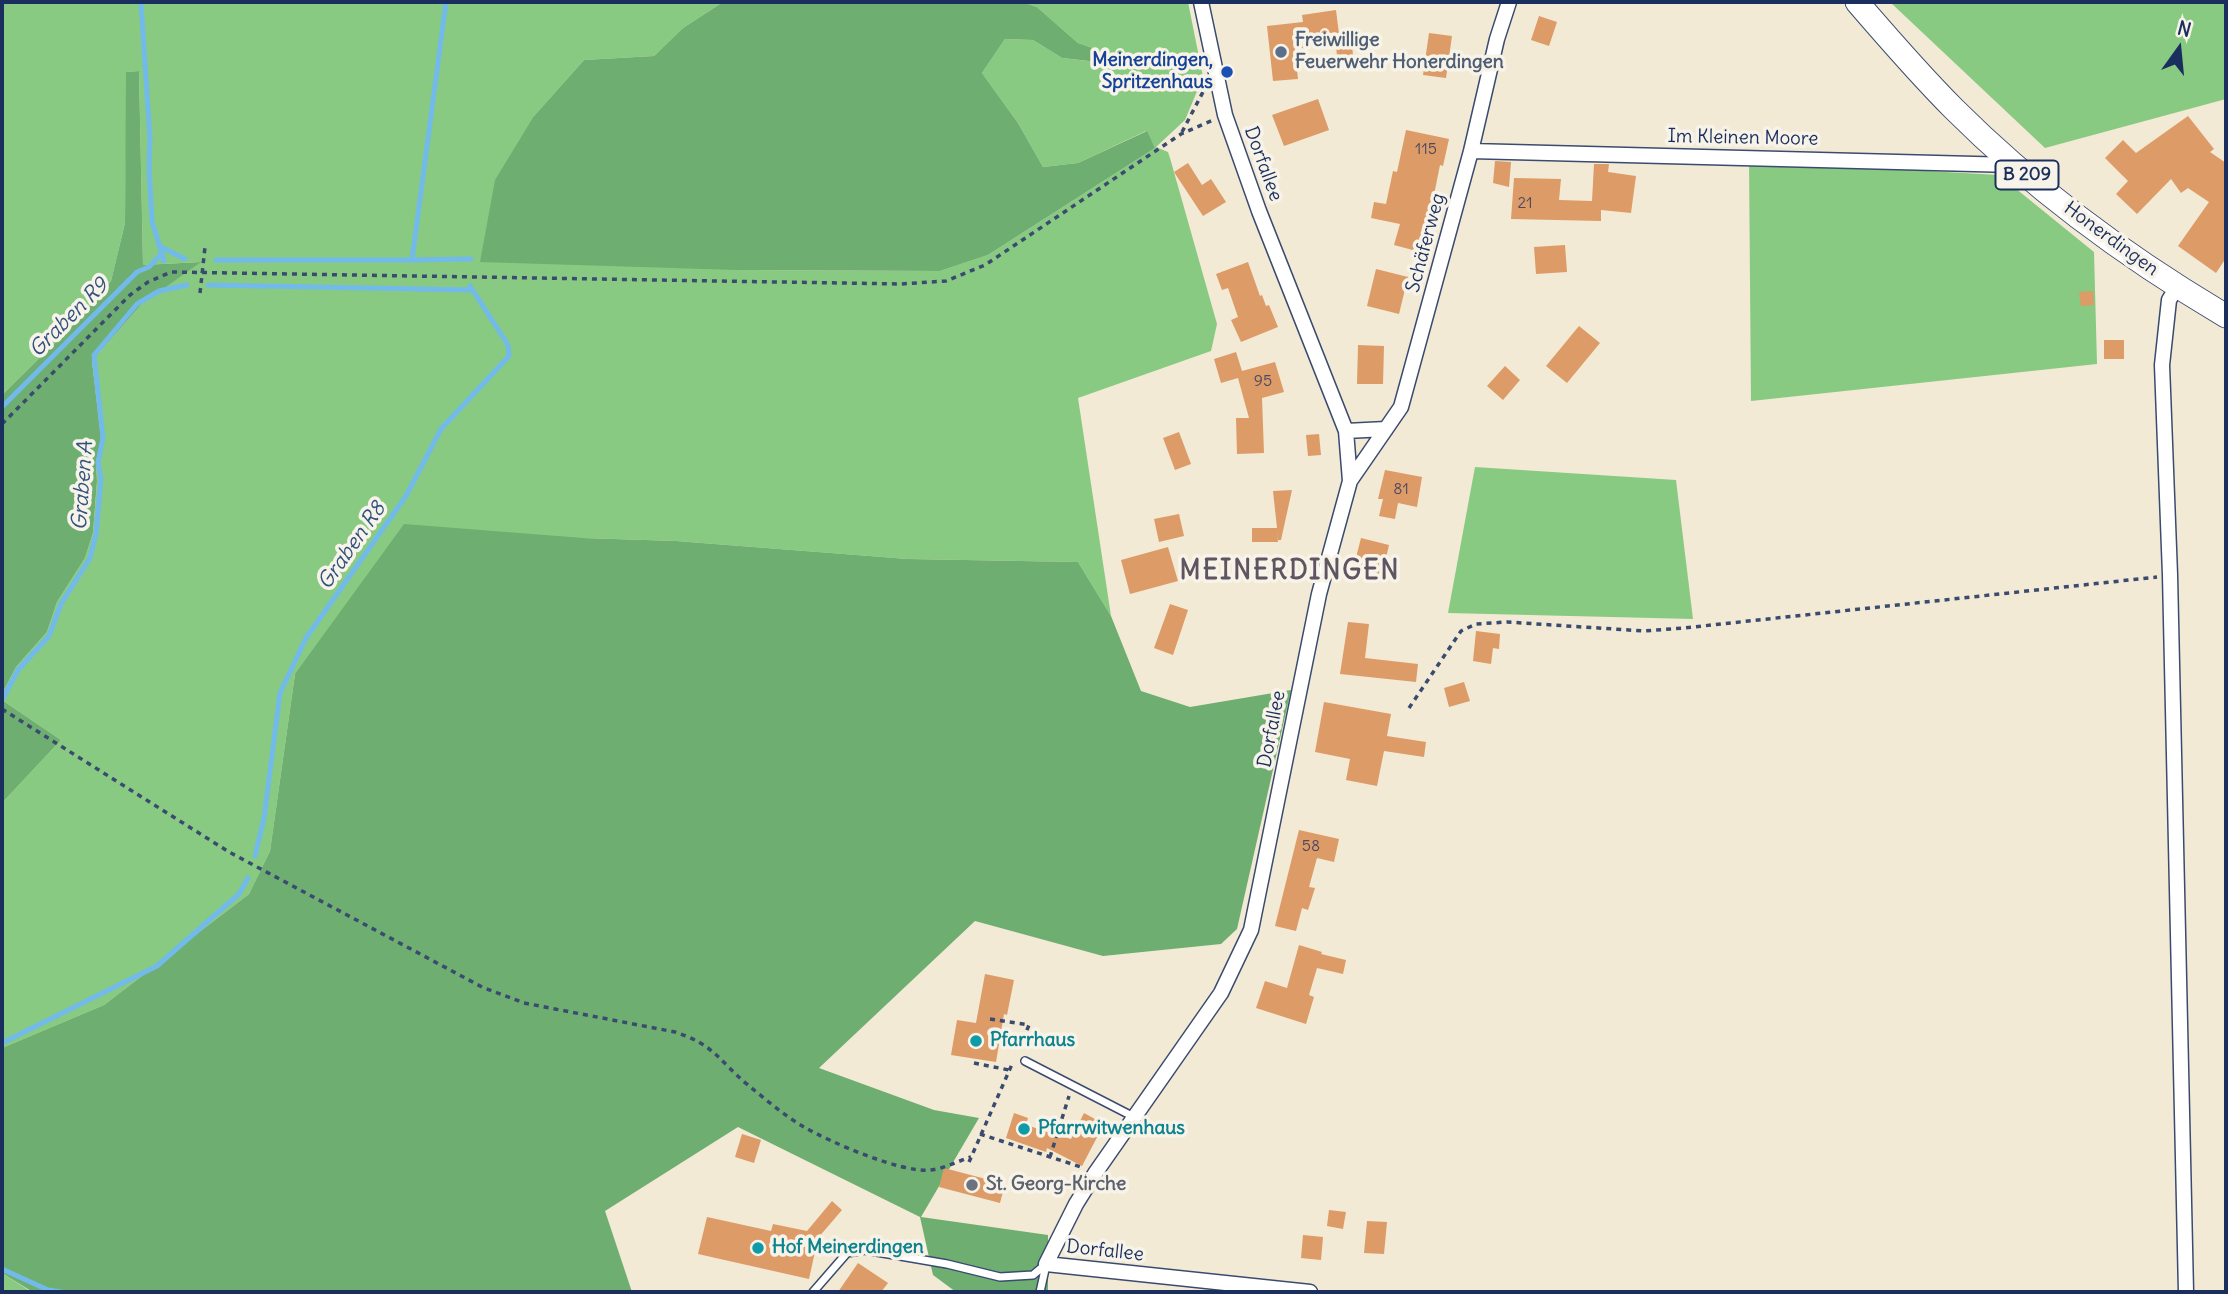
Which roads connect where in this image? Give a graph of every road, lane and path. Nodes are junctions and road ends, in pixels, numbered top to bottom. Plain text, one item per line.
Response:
1 (1201, 2) edge
2 (1509, 2) edge
3 (1857, 2) edge
4 (1214, 71) junction
5 (1225, 115) junction
6 (1181, 134) junction
7 (1471, 151) junction
8 (2014, 165) junction
9 (205, 247) dead end
10 (202, 271) junction
11 (2177, 287) junction
12 (200, 293) dead end
13 (2226, 316) edge
14 (2, 424) edge
15 (1386, 429) junction
16 (1346, 431) junction
17 (1350, 481) junction
18 (2170, 575) junction
19 (1409, 708) dead end
20 (2, 709) edge
21 (990, 1019) dead end
22 (1025, 1061) dead end
23 (974, 1063) dead end
24 (1009, 1070) junction
25 (1073, 1086) junction
26 (1134, 1117) junction
27 (980, 1134) junction
28 (1050, 1157) junction
29 (1096, 1172) junction
30 (1046, 1264) junction
31 (813, 1292) edge
32 (1040, 1292) edge
33 (1310, 1292) edge
34 (2186, 1292) edge

1 - 4 street, Dorfallee
2 - 7 street, Schäferweg
3 - 8 main road, Honerdingen / B 209
4 - 5 street, Dorfallee
4 - 6 path
5 - 6 path
5 - 16 street, Dorfallee
6 - 10 path
7 - 8 street, Im Kleinen Moore
7 - 15 street, Schäferweg
8 - 11 main road, Honerdingen / B 209
9 - 10 path
10 - 12 path
10 - 14 path
11 - 13 main road, Honerdingen / B 209
11 - 18 street
15 - 16 street
15 - 17 street, Schäferweg
16 - 17 street, Dorfallee
17 - 26 street, Dorfallee
18 - 19 path
18 - 34 street
20 - 27 path
21 - 24 path
22 - 25 lane
23 - 24 path
24 - 27 path
25 - 26 lane
25 - 28 path
26 - 29 street, Dorfallee
27 - 28 path
28 - 29 path
29 - 30 street, Dorfallee
30 - 31 lane
30 - 32 lane
30 - 33 street, Dorfallee

